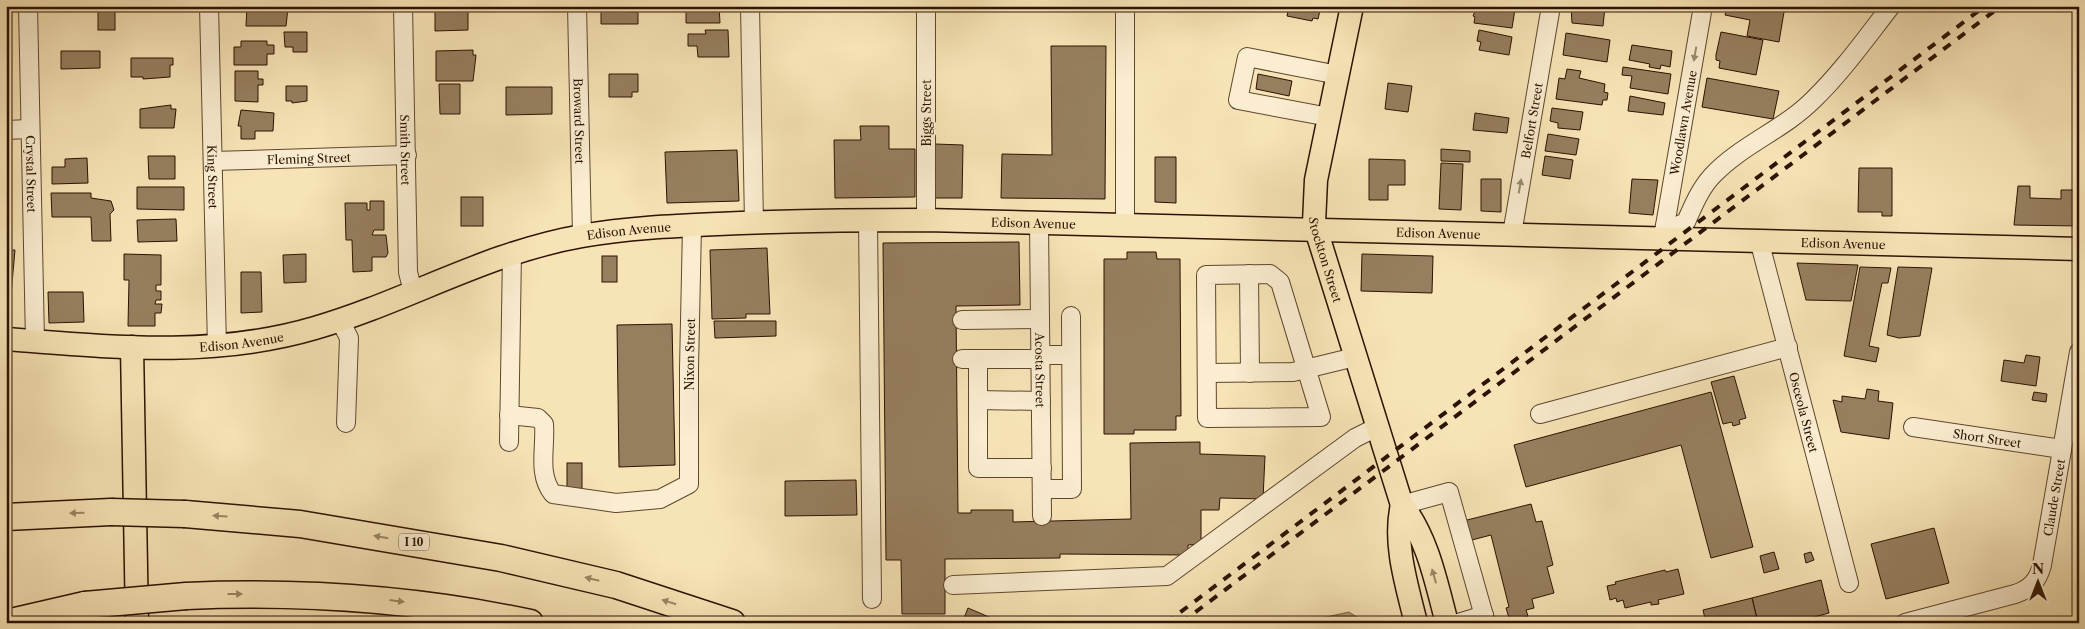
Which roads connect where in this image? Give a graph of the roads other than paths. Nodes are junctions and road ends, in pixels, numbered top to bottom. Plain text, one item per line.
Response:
1 (28, 6) edge
2 (209, 6) edge
3 (402, 6) edge
4 (577, 6) edge
5 (750, 6) edge
6 (926, 6) edge
7 (1126, 6) edge
8 (1352, 6) edge
9 (1551, 6) edge
10 (1703, 6) edge
11 (1891, 6) edge
12 (1338, 75) junction
13 (1329, 117) junction
14 (29, 129) junction
15 (6, 130) edge
16 (406, 154) junction
17 (213, 161) junction
18 (868, 220) junction
19 (926, 220) junction
20 (1039, 222) junction
21 (754, 223) junction
22 (1125, 224) junction
23 (692, 226) junction
24 (1315, 229) junction
25 (1664, 232) junction
26 (1512, 234) junction
27 (582, 236) junction
28 (1759, 240) junction
29 (2079, 249) edge
30 (512, 252) junction
31 (1249, 274) junction
32 (413, 292) junction
33 (1071, 316) dead end
34 (1040, 319) junction
35 (340, 320) junction
36 (962, 320) dead end
37 (6, 339) edge
38 (35, 341) junction
39 (132, 347) junction
40 (217, 347) junction
41 (1788, 347) junction
42 (2079, 352) edge
43 (1071, 355) junction
44 (1040, 357) junction
45 (1355, 357) junction
46 (1306, 370) junction
47 (1250, 372) junction
48 (1207, 373) junction
49 (978, 400) junction
50 (1041, 401) junction
51 (1540, 414) dead end
52 (509, 415) junction
53 (346, 423) dead end
54 (1377, 427) junction
55 (1913, 427) dead end
56 (509, 442) dead end
57 (2062, 449) junction
58 (1042, 468) junction
59 (1042, 489) junction
60 (1402, 505) junction
61 (1042, 516) dead end
62 (6, 517) edge
63 (1849, 583) dead end
64 (953, 585) dead end
65 (872, 599) dead end
66 (85, 605) junction
67 (6, 616) edge
68 (1485, 619) edge
69 (7, 623) edge
70 (137, 623) edge
71 (530, 623) edge
72 (732, 623) edge
73 (1416, 623) edge
74 (1447, 623) edge
75 (1458, 623) edge
76 (1905, 623) edge

1 - 14 street, Crystal Street
2 - 17 street, King Street
3 - 16 street, Smith Street
4 - 27 street, Broward Street
5 - 21 street
6 - 19 street, Biggs Street
7 - 22 street
8 - 12 main road, Stockton Street
26 -> 9 street, Belfort Street
10 -> 25 street, Woodlawn Avenue
11 - 25 street
12 - 13 main road, Stockton Street
12 - 13 street
13 - 24 main road, Stockton Street
14 - 15 street
14 - 38 street, Crystal Street
16 - 17 street, Fleming Street
16 - 32 street, Smith Street
17 - 40 street, King Street
18 - 19 main road, Edison Avenue
18 - 21 main road, Edison Avenue
18 - 65 street
19 - 20 main road, Edison Avenue
20 - 22 main road, Edison Avenue
20 - 34 street, Acosta Street
21 - 23 main road, Edison Avenue
22 - 24 main road, Edison Avenue
23 - 27 main road, Edison Avenue
23 - 52 street, Nixon Street
24 - 26 main road, Edison Avenue
24 - 45 main road, Stockton Street
25 - 26 main road, Edison Avenue
25 - 28 main road, Edison Avenue
27 - 30 main road, Edison Avenue
28 - 29 main road, Edison Avenue
28 - 41 street, Osceola Street
30 - 32 main road, Edison Avenue
30 - 52 street
31 - 46 street
31 - 47 street
31 - 48 street
32 - 35 main road, Edison Avenue
33 - 43 street
34 - 36 street
34 - 44 street, Acosta Street
35 - 40 main road, Edison Avenue
35 - 53 street
37 - 38 main road, Edison Avenue
38 - 39 main road, Edison Avenue
39 - 40 main road, Edison Avenue
39 - 70 main road
41 - 51 street
41 - 63 street, Osceola Street
42 - 57 street, Claude Street
43 - 44 street
43 - 59 street
44 - 49 street
44 - 50 street, Acosta Street
45 - 46 street
45 - 54 main road, Stockton Street
46 - 47 street
46 - 48 street
47 - 48 street
49 - 50 street
49 - 58 street
50 - 58 street, Acosta Street
52 - 56 street
54 - 60 main road, Stockton Street
54 - 64 street
55 - 57 street, Short Street
57 - 76 street, Claude Street
58 - 59 street, Acosta Street
59 - 61 street, Acosta Street
60 - 68 street
60 - 73 main road, Stockton Street
74 -> 60 main road, Stockton Street
72 -> 62 highway, I 10, bridge
66 - 67 highway
66 - 69 highway
66 -> 71 highway, bridge
68 - 75 street

